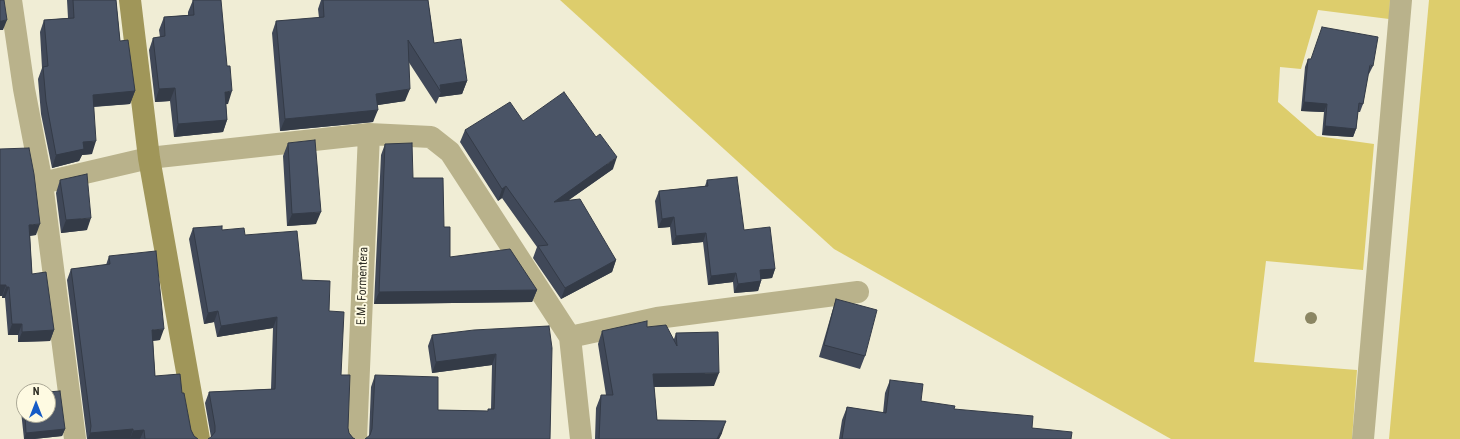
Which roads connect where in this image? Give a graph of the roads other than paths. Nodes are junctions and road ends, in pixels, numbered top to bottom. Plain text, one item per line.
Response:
1 (11, 0) edge
2 (130, 0) edge
3 (1401, 0) edge
4 (369, 134) junction
5 (149, 158) junction
6 (42, 183) junction
7 (858, 292) dead end
8 (570, 337) junction
9 (75, 439) edge
10 (199, 439) edge
11 (356, 439) edge
12 (580, 439) edge
13 (1363, 439) edge

1 - 6 street
2 - 5 main road
3 - 13 street
4 - 5 street
4 - 8 street
4 - 11 street, E.M. Formentera
5 - 6 street
5 - 10 main road
6 - 9 street
7 - 8 street
8 - 12 street

